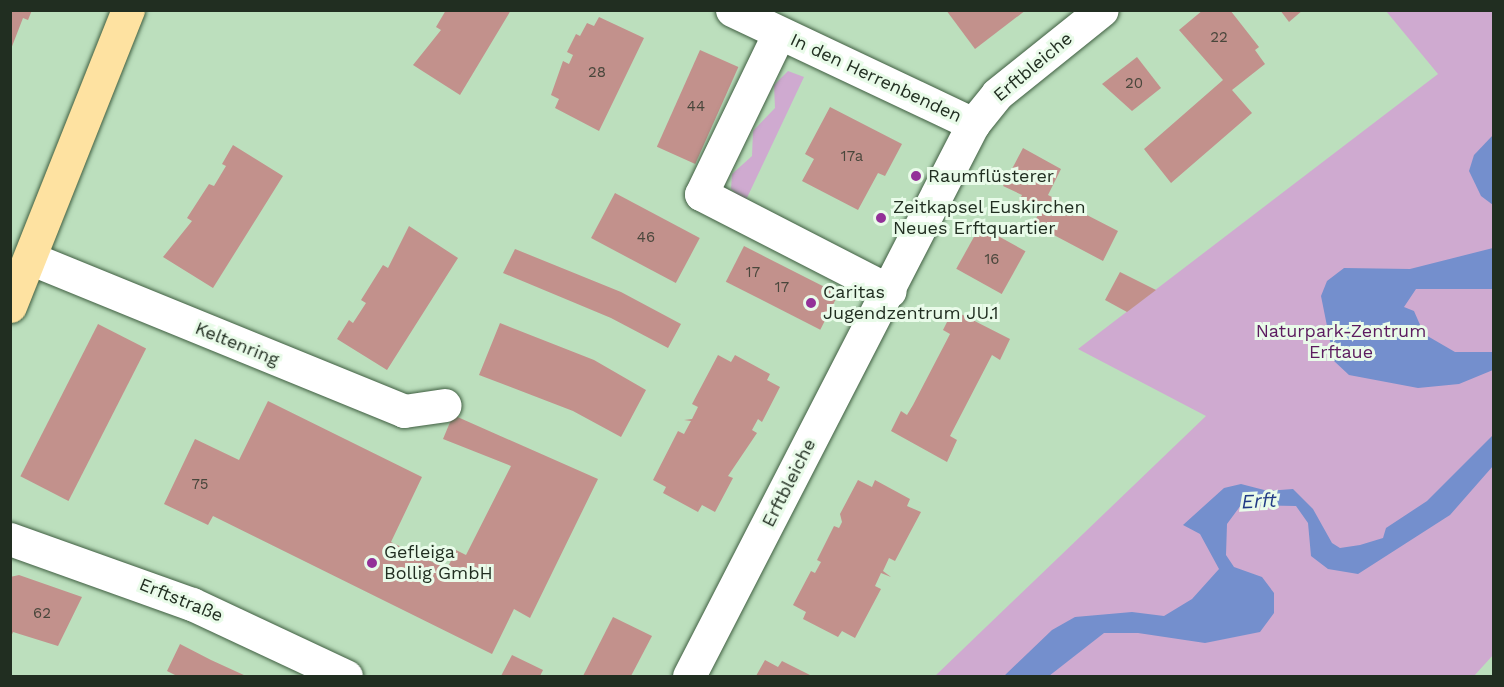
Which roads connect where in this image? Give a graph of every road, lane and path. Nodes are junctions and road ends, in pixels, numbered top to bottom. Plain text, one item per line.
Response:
1 (128, 10) edge
2 (732, 10) edge
3 (1102, 10) edge
4 (779, 33) junction
5 (973, 124) junction
6 (32, 259) junction
7 (890, 291) junction
8 (10, 306) edge
9 (445, 405) dead end
10 (10, 539) edge
11 (346, 676) edge
12 (689, 676) edge

1 - 6 main road
2 - 4 street, In den Herrenbenden
3 - 5 street, Erftbleiche
4 - 5 street, In den Herrenbenden
4 - 7 street, In den Herrenbenden
5 - 7 street, Erftbleiche
6 - 8 main road
6 - 9 street, Keltenring
7 - 12 street, Erftbleiche
10 - 11 street, Erftstraße

